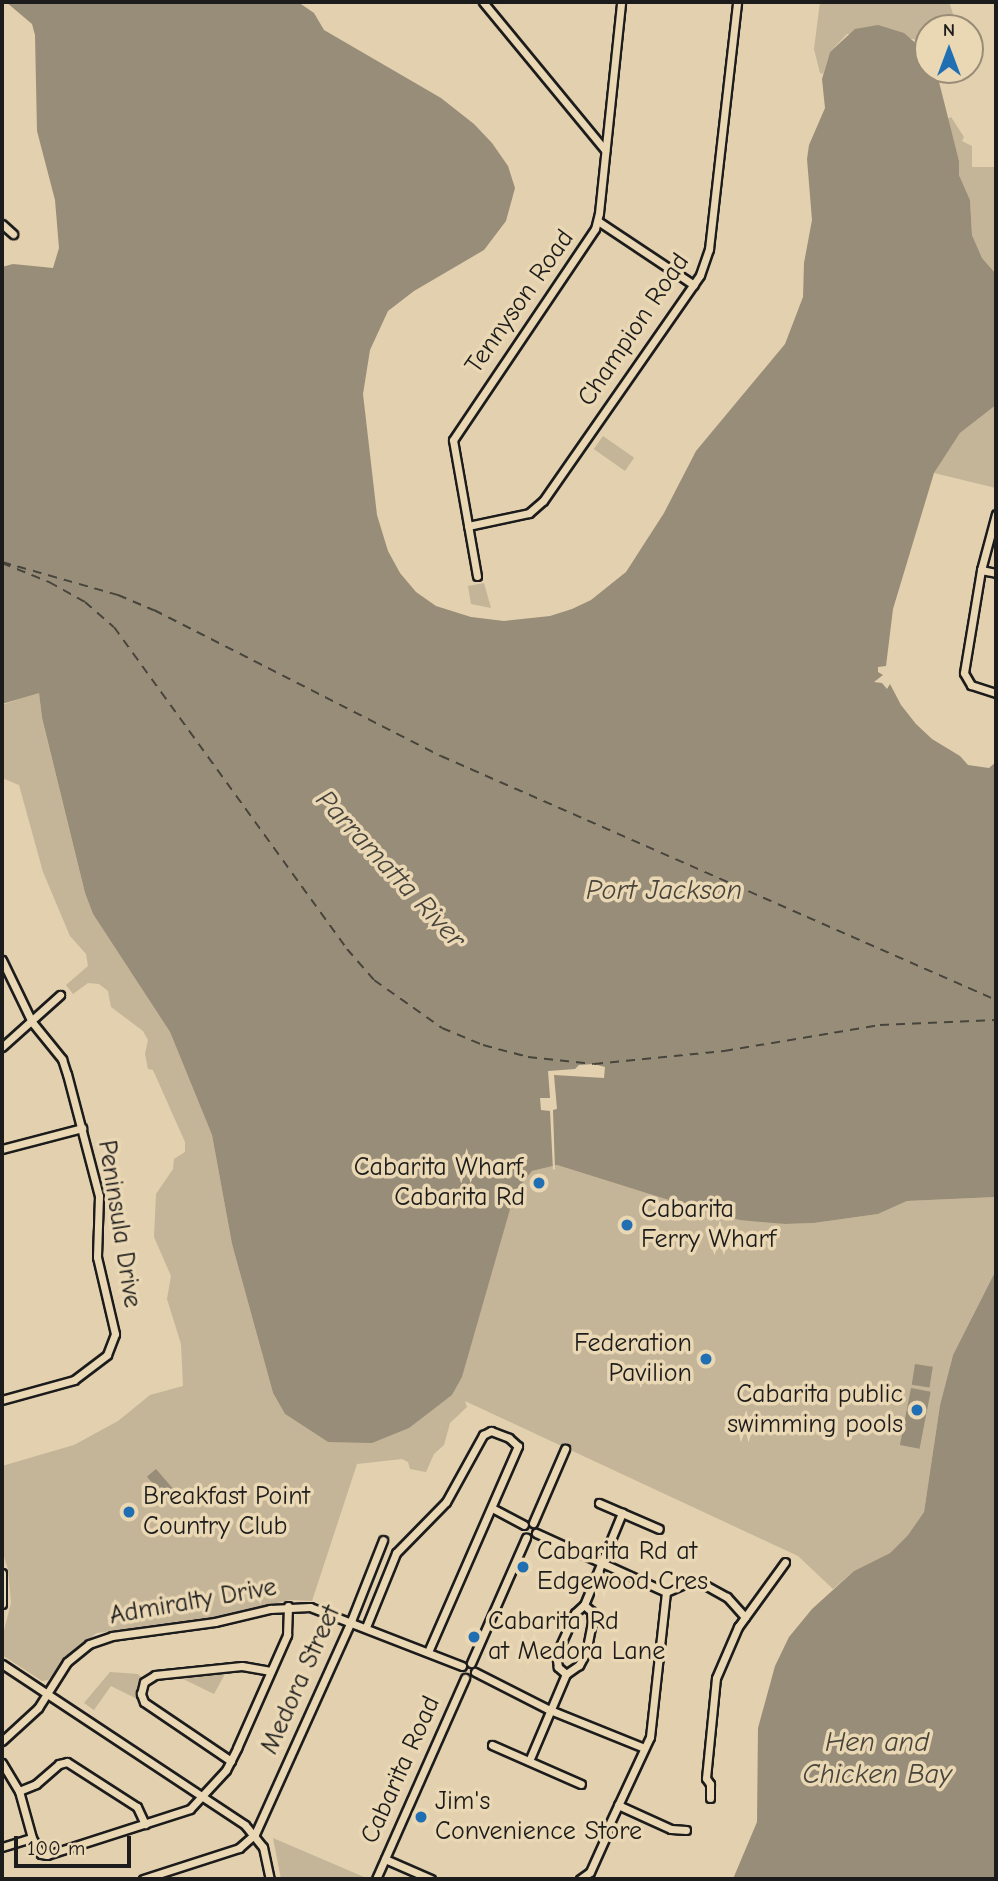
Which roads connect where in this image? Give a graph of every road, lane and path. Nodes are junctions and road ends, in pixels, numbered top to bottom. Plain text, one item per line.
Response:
1 (483, 2) edge
2 (621, 2) edge
3 (737, 2) edge
4 (604, 150) junction
5 (598, 221) junction
6 (2, 224) edge
7 (13, 234) dead end
8 (695, 285) junction
9 (996, 514) edge
10 (468, 526) junction
11 (981, 570) junction
12 (996, 573) edge
13 (477, 576) dead end
14 (996, 693) edge
15 (2, 960) edge
16 (60, 995) dead end
17 (32, 1022) junction
18 (2, 1047) edge
19 (82, 1128) junction
20 (2, 1149) edge
21 (2, 1400) edge
22 (565, 1449) dead end
23 (598, 1503) dead end
24 (492, 1508) junction
25 (622, 1513) junction
26 (533, 1523) junction
27 (524, 1525) junction
28 (659, 1529) dead end
29 (536, 1534) junction
30 (526, 1538) junction
31 (383, 1540) dead end
32 (785, 1562) dead end
33 (602, 1563) junction
34 (2, 1573) edge
35 (666, 1592) junction
36 (2, 1604) edge
37 (584, 1605) junction
38 (288, 1606) junction
39 (745, 1617) junction
40 (351, 1620) junction
41 (366, 1627) junction
42 (428, 1652) junction
43 (471, 1663) junction
44 (2, 1664) edge
45 (462, 1666) junction
46 (271, 1671) junction
47 (475, 1672) junction
48 (566, 1674) junction
49 (465, 1678) junction
50 (47, 1694) junction
51 (550, 1710) junction
52 (2, 1741) edge
53 (492, 1745) dead end
54 (642, 1747) junction
55 (231, 1760) junction
56 (529, 1761) junction
57 (2, 1763) edge
58 (580, 1784) dead end
59 (19, 1791) junction
60 (203, 1798) junction
61 (710, 1798) dead end
62 (618, 1805) junction
63 (145, 1824) junction
64 (686, 1830) dead end
65 (255, 1834) junction
66 (32, 1838) junction
67 (2, 1847) edge
68 (385, 1859) junction
69 (143, 1879) edge
70 (270, 1879) edge
71 (376, 1879) edge
72 (431, 1879) edge
73 (580, 1879) edge

1 - 4 street
2 - 4 street, Tennyson Road
3 - 8 street, Champion Road
4 - 5 street, Tennyson Road
5 - 8 street
5 - 10 street, Tennyson Road
6 - 7 street
8 - 10 street, Champion Road
9 - 11 street
10 - 13 street, Tennyson Road
11 - 12 street
11 - 14 street
15 - 17 street, Peninsula Drive
16 - 17 street
17 - 18 street
17 - 19 street, Peninsula Drive
19 - 20 street
19 - 21 street, Peninsula Drive
22 - 26 street
23 - 25 street
24 - 27 street
24 - 41 street
24 - 42 street
25 - 28 street
25 - 33 street
26 - 27 street
26 - 29 street
27 - 30 street
29 - 30 street
29 - 33 street
30 - 43 street
31 - 40 street, Medora Street
32 - 39 street
33 - 35 street
33 - 37 street
34 - 36 street
35 - 39 street
35 - 54 street
37 - 48 street
37 - 48 street
38 - 40 street, Admiralty Drive
38 - 46 street
38 - 50 street, Admiralty Drive
39 - 61 street
40 - 41 street, Admiralty Drive
40 - 65 street, Medora Street
41 - 42 street, Admiralty Drive
42 - 45 street, Admiralty Drive
43 - 45 street
43 - 47 street
44 - 50 street
45 - 49 street
46 - 55 street
46 - 55 street
47 - 49 street
47 - 51 street
48 - 51 street
49 - 68 street, Cabarita Road
50 - 52 street, Admiralty Drive
50 - 60 street
51 - 54 street
51 - 56 street
53 - 56 street
54 - 62 street
55 - 60 street
56 - 58 street
57 - 59 street
59 - 63 street
59 - 66 street
60 - 63 street
60 - 65 street
62 - 64 street
62 - 73 street
63 - 66 street
65 - 69 street
65 - 70 street
66 - 67 street
68 - 71 street, Cabarita Road
68 - 72 street

